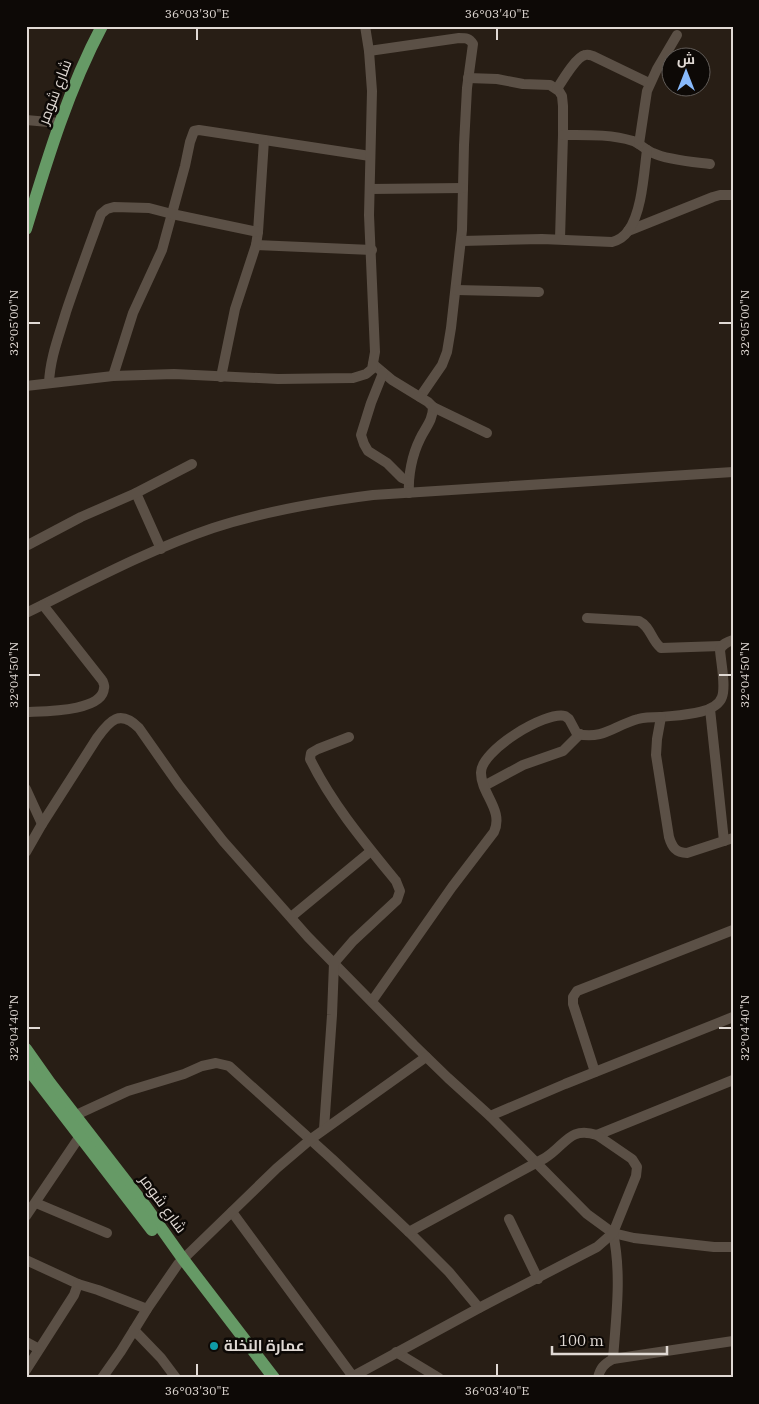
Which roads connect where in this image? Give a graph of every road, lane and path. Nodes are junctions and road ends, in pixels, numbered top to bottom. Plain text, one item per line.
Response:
1 (102, 26) edge
2 (365, 26) edge
3 (677, 35) dead end
4 (369, 51) junction
5 (468, 78) junction
6 (649, 83) junction
7 (557, 89) junction
8 (26, 120) edge
9 (60, 123) junction
10 (563, 135) junction
11 (264, 140) junction
12 (643, 147) junction
13 (370, 156) junction
14 (710, 164) dead end
15 (463, 188) junction
16 (370, 189) junction
17 (733, 195) edge
18 (172, 214) junction
19 (26, 229) edge
20 (628, 231) junction
21 (258, 232) junction
22 (560, 239) junction
23 (462, 241) junction
24 (256, 245) junction
25 (372, 250) junction
26 (456, 290) junction
27 (539, 292) dead end
28 (373, 364) junction
29 (383, 373) junction
30 (113, 376) junction
31 (221, 377) junction
32 (49, 383) junction
33 (26, 386) edge
34 (420, 397) junction
35 (433, 407) junction
36 (488, 433) dead end
37 (192, 464) dead end
38 (733, 472) edge
39 (409, 482) junction
40 (136, 492) junction
41 (409, 493) junction
42 (26, 546) edge
43 (161, 549) junction
44 (43, 605) junction
45 (26, 613) edge
46 (587, 618) dead end
47 (733, 640) edge
48 (721, 646) junction
49 (710, 709) junction
50 (26, 712) edge
51 (661, 717) junction
52 (580, 734) junction
53 (349, 736) dead end
54 (484, 786) junction
55 (26, 789) edge
56 (42, 824) junction
57 (728, 839) edge
58 (372, 851) junction
59 (26, 852) edge
60 (291, 917) junction
61 (733, 930) edge
62 (334, 963) junction
63 (372, 1001) junction
64 (733, 1017) edge
65 (26, 1049) edge
66 (426, 1057) junction
67 (26, 1059) edge
68 (595, 1072) junction
69 (733, 1080) edge
70 (76, 1115) junction
71 (490, 1116) junction
72 (324, 1129) junction
73 (83, 1133) junction
74 (597, 1135) junction
75 (311, 1139) junction
76 (536, 1163) junction
77 (36, 1203) junction
78 (232, 1212) junction
79 (26, 1216) edge
80 (509, 1219) dead end
81 (409, 1232) junction
82 (107, 1233) dead end
83 (613, 1233) junction
84 (733, 1247) edge
85 (26, 1260) edge
86 (180, 1262) junction
87 (538, 1279) junction
88 (78, 1284) junction
89 (479, 1308) junction
90 (147, 1309) junction
91 (134, 1330) junction
92 (733, 1341) edge
93 (26, 1342) edge
94 (39, 1349) junction
95 (396, 1352) junction
96 (613, 1359) junction
97 (26, 1370) edge
98 (352, 1377) edge
99 (102, 1378) edge
100 (176, 1378) edge
101 (264, 1378) edge
102 (274, 1378) edge
103 (439, 1378) edge
104 (598, 1378) edge

1 - 9 main road, شارع شومر
2 - 4 street
3 - 6 street
4 - 5 street
4 - 13 street
5 - 7 street
5 - 15 street
6 - 7 street
6 - 12 street
7 - 10 street
8 - 9 street
9 - 19 main road, شارع شومر
10 - 12 street
10 - 22 street
11 - 13 street
11 - 18 street
11 - 21 street
12 - 14 street
12 - 20 street
13 - 16 street
15 - 16 street
15 - 23 street
16 - 25 street
17 - 20 street
18 - 21 street
18 - 30 street
18 - 32 street
20 - 22 street
21 - 24 street
22 - 23 street
23 - 26 street
24 - 25 street
24 - 31 street
25 - 28 street
26 - 27 street
26 - 34 street
28 - 29 street
28 - 31 street
29 - 34 street
29 - 39 street
30 - 31 street
30 - 32 street
32 - 33 street
34 - 35 street
35 - 36 street
35 - 39 street
37 - 40 street
38 - 41 street
39 - 41 street
40 - 42 street
40 - 43 street
41 - 43 street
43 - 44 street
44 - 45 street
44 - 50 street
46 - 48 street
47 - 48 street
48 - 49 street
49 - 51 street
49 - 57 street
51 - 52 street
51 - 57 street
52 - 54 street
52 - 54 street
53 - 58 street
54 - 63 street
55 - 56 street
56 - 59 street
56 - 60 street
58 - 60 street
58 - 62 street
60 - 62 street
61 - 68 street
62 - 63 street
62 - 72 street
63 - 66 street
64 - 68 street
65 - 70 main road, شارع شومر
66 - 71 street
66 - 72 street
67 - 73 main road, شارع شومر
68 - 71 street
69 - 74 street
70 - 73 main road, شارع شومر
70 - 75 street
71 - 76 street
72 - 75 street
73 - 77 street
73 - 86 main road, شارع شومر
74 - 76 street
74 - 83 street
75 - 78 street
75 - 81 street
76 - 81 street
76 - 83 street
77 - 79 street
77 - 82 street
78 - 86 street
78 - 98 street
80 - 87 street
81 - 89 street
83 - 84 street
83 - 87 street
83 - 96 street
85 - 88 street
86 - 90 street
86 - 101 main road, شارع شومر
86 - 102 main road, شارع شومر
87 - 89 street
88 - 90 street
88 - 94 street
89 - 95 street
90 - 91 street
91 - 99 street
91 - 100 street
92 - 96 street
93 - 94 street
94 - 97 street
95 - 98 street
95 - 103 street
96 - 104 street

